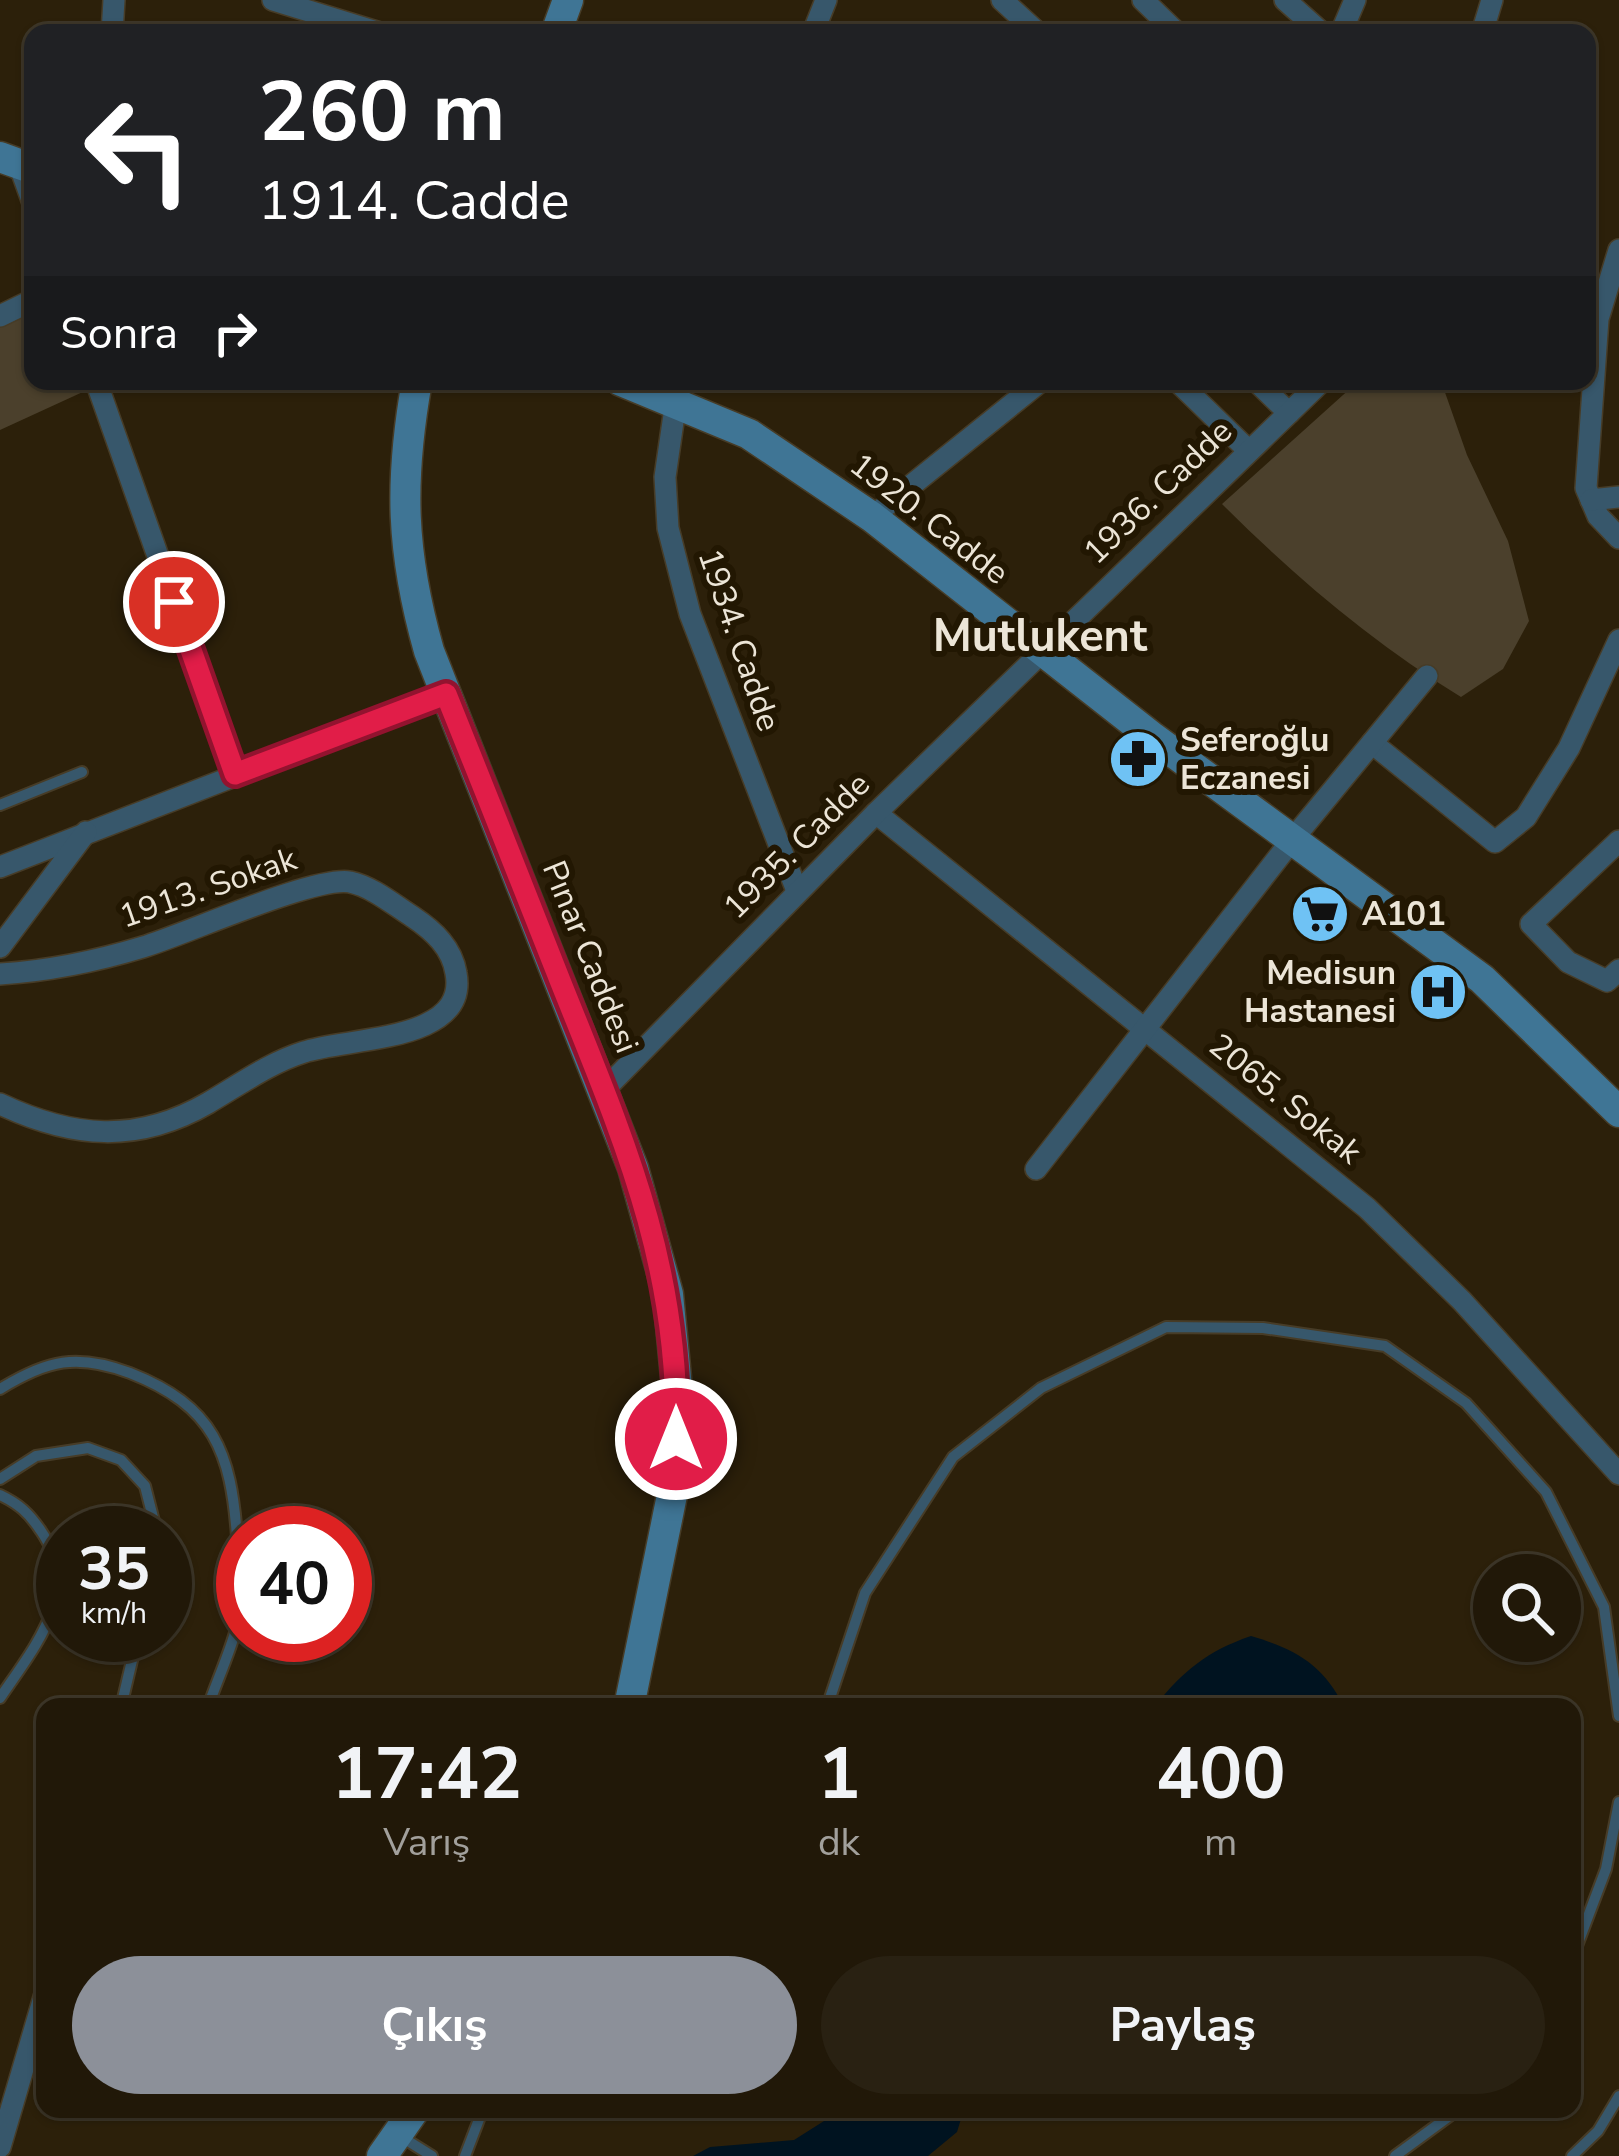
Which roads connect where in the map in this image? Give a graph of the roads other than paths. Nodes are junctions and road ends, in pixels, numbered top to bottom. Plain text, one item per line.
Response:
1 (273, 0) edge
2 (1143, 0) edge
3 (1285, 0) edge
4 (1001, 1) edge
5 (351, 24) edge
6 (1028, 24) edge
7 (1168, 24) edge
8 (1312, 24) edge
9 (1619, 250) edge
10 (1601, 320) edge
11 (1596, 376) edge
12 (99, 390) edge
13 (415, 390) edge
14 (1030, 390) edge
15 (1186, 390) edge
16 (1265, 390) edge
17 (1312, 390) edge
18 (1595, 390) edge
19 (680, 391) edge
20 (1288, 413) junction
21 (1249, 451) junction
22 (1619, 497) edge
23 (1591, 500) junction
24 (872, 517) junction
25 (1619, 538) edge
26 (1619, 640) edge
27 (1040, 652) junction
28 (1427, 676) dead end
29 (446, 694) junction
30 (1372, 743) junction
31 (82, 772) dead end
32 (235, 774) junction
33 (0, 805) edge
34 (876, 813) junction
35 (86, 832) junction
36 (1292, 840) junction
37 (1619, 841) edge
38 (0, 867) edge
39 (797, 891) junction
40 (0, 947) edge
41 (1619, 970) edge
42 (0, 974) edge
43 (1145, 1029) junction
44 (604, 1090) junction
45 (0, 1104) edge
46 (1619, 1112) edge
47 (1036, 1169) dead end
48 (0, 1389) edge
49 (1619, 1474) edge
50 (0, 1479) edge
51 (0, 1495) edge
52 (150, 1506) edge
53 (132, 1662) edge
54 (0, 1698) edge
55 (123, 1698) edge
56 (211, 1698) edge
57 (631, 1698) edge
58 (830, 1698) edge
59 (1619, 1716) edge
60 (1619, 1802) edge
61 (1581, 1935) edge
62 (36, 2025) edge
63 (1619, 2096) edge
64 (480, 2118) edge
65 (1447, 2118) edge
66 (398, 2133) edge
67 (0, 2147) edge
68 (433, 2156) edge
69 (465, 2156) edge
70 (1395, 2156) edge
71 (1572, 2156) edge

1 - 5 street
2 - 7 street
3 - 8 street
4 - 6 street
9 - 10 street
10 - 11 street
12 - 32 street
13 - 29 street, Pınar Caddesi
14 - 24 street
15 - 21 street
16 - 20 street
17 - 20 street, 1936. Cadde
18 - 23 street
19 - 24 street, 1920. Cadde
19 - 39 street, 1934. Cadde
20 - 21 street, 1936. Cadde
21 - 27 street, 1936. Cadde
22 - 23 street
23 - 25 street
24 - 27 street, 1920. Cadde
26 - 30 street
27 - 34 street, 1935. Cadde
27 - 36 street, 1920. Cadde
28 - 30 street
29 - 32 street
29 - 44 street, Pınar Caddesi
30 - 36 street
31 - 33 lane
32 - 35 street
34 - 39 street, 1935. Cadde
34 - 43 street, 2065. Sokak
35 - 38 street
35 - 40 street
36 - 43 street
36 - 46 street, 1920. Cadde
37 - 41 street
39 - 44 street, 1935. Cadde
42 - 45 street, 1913. Sokak
43 - 47 street
43 - 49 street, 2065. Sokak
44 - 57 street, Pınar Caddesi
48 - 56 lane
50 - 52 lane
51 - 54 lane
53 - 55 lane
58 - 59 lane
60 - 61 lane
62 - 67 street
63 - 71 lane
64 - 69 lane
65 - 70 lane
66 - 68 lane

